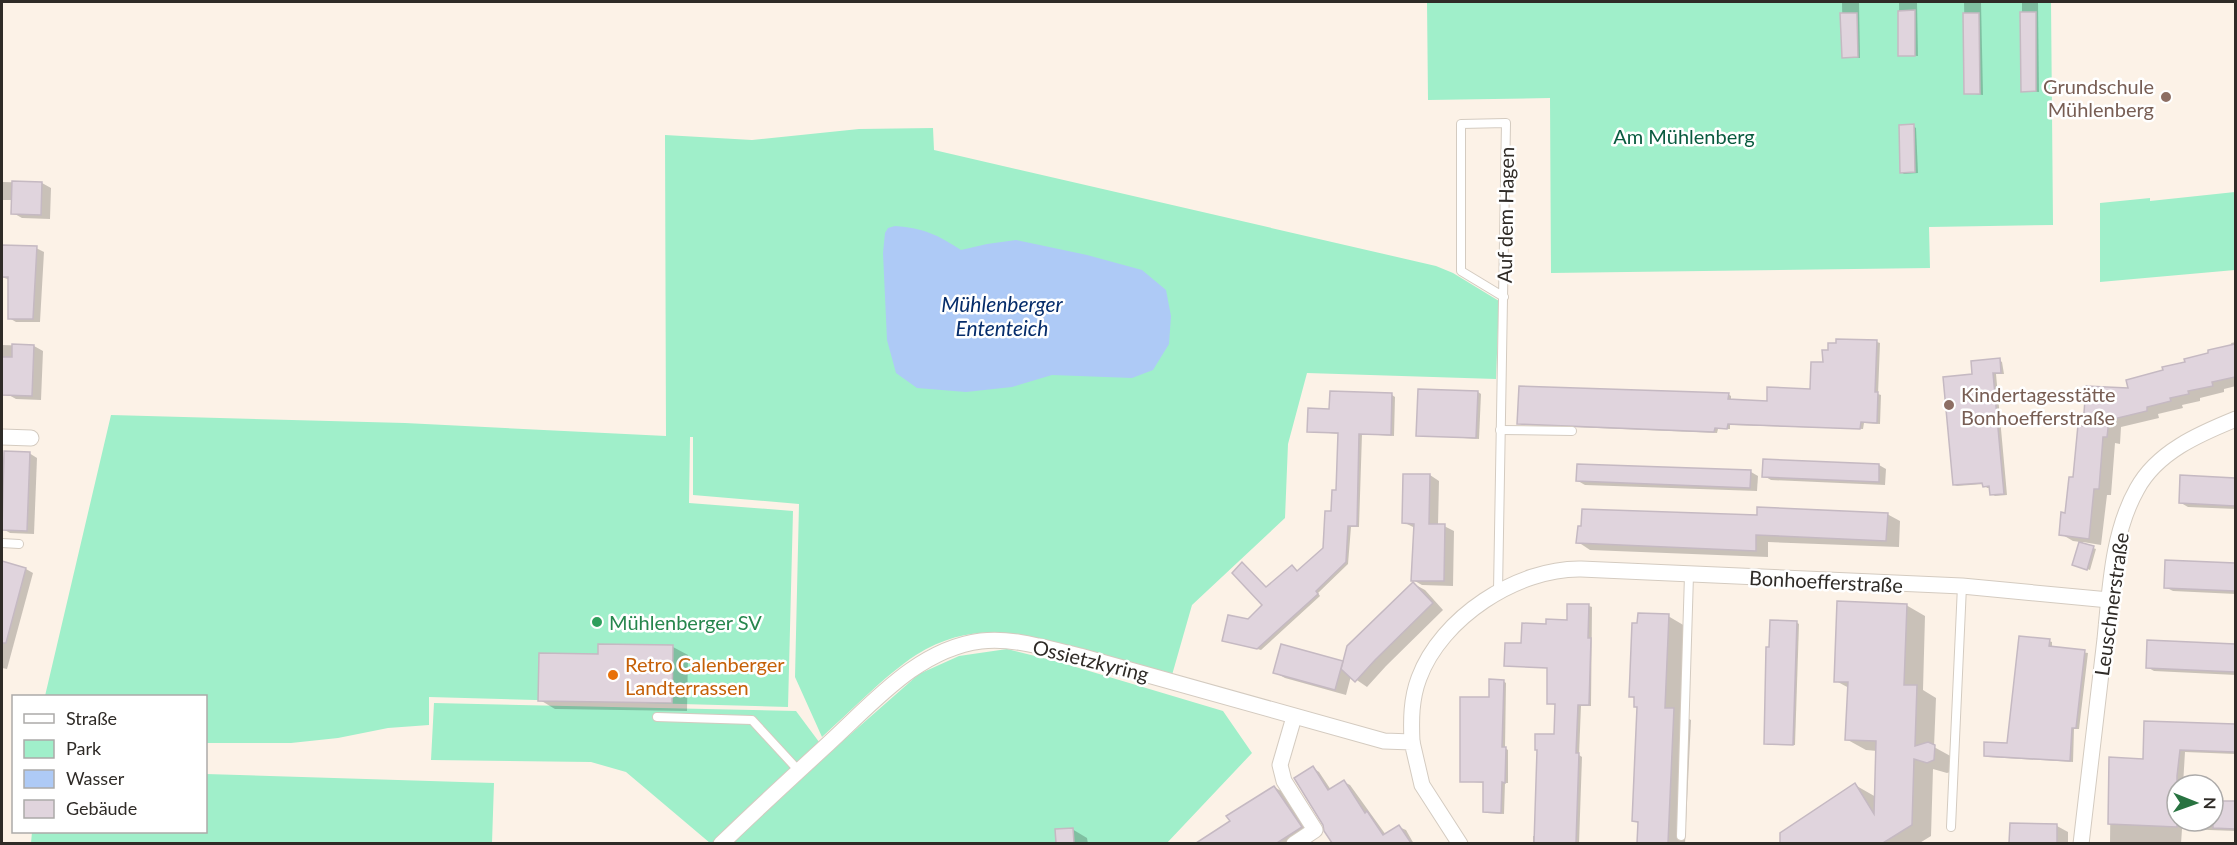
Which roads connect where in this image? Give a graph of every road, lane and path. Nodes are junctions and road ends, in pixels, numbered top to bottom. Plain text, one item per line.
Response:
1 (1504, 297) junction
2 (2235, 419) edge
3 (1500, 430) junction
4 (1572, 431) dead end
5 (2, 437) edge
6 (31, 438) dead end
7 (2, 543) edge
8 (19, 544) dead end
9 (1689, 575) junction
10 (1962, 586) junction
11 (1498, 591) junction
12 (2109, 600) junction
13 (657, 717) dead end
14 (1294, 717) junction
15 (1412, 742) junction
16 (799, 771) junction
17 (1951, 827) dead end
18 (1681, 836) dead end
19 (721, 843) edge
20 (1294, 843) edge
21 (1460, 843) edge
22 (2082, 843) edge

1 - 1 lane, Auf dem Hagen
1 - 3 lane, Auf dem Hagen
2 - 12 street, Leuschnerstraße
3 - 4 lane
3 - 11 lane, Auf dem Hagen
5 - 6 street
7 - 8 lane
9 - 10 street, Bonhoefferstraße
9 - 11 street, Bonhoefferstraße
9 - 18 lane
10 - 12 street, Bonhoefferstraße
10 - 17 lane
11 - 15 street, Bonhoefferstraße
12 - 22 street, Leuschnerstraße
13 - 16 lane
14 - 15 street, Ossietzkyring
14 - 16 street, Ossietzkyring
14 - 20 street
15 - 21 street
16 - 19 street, Ossietzkyring

